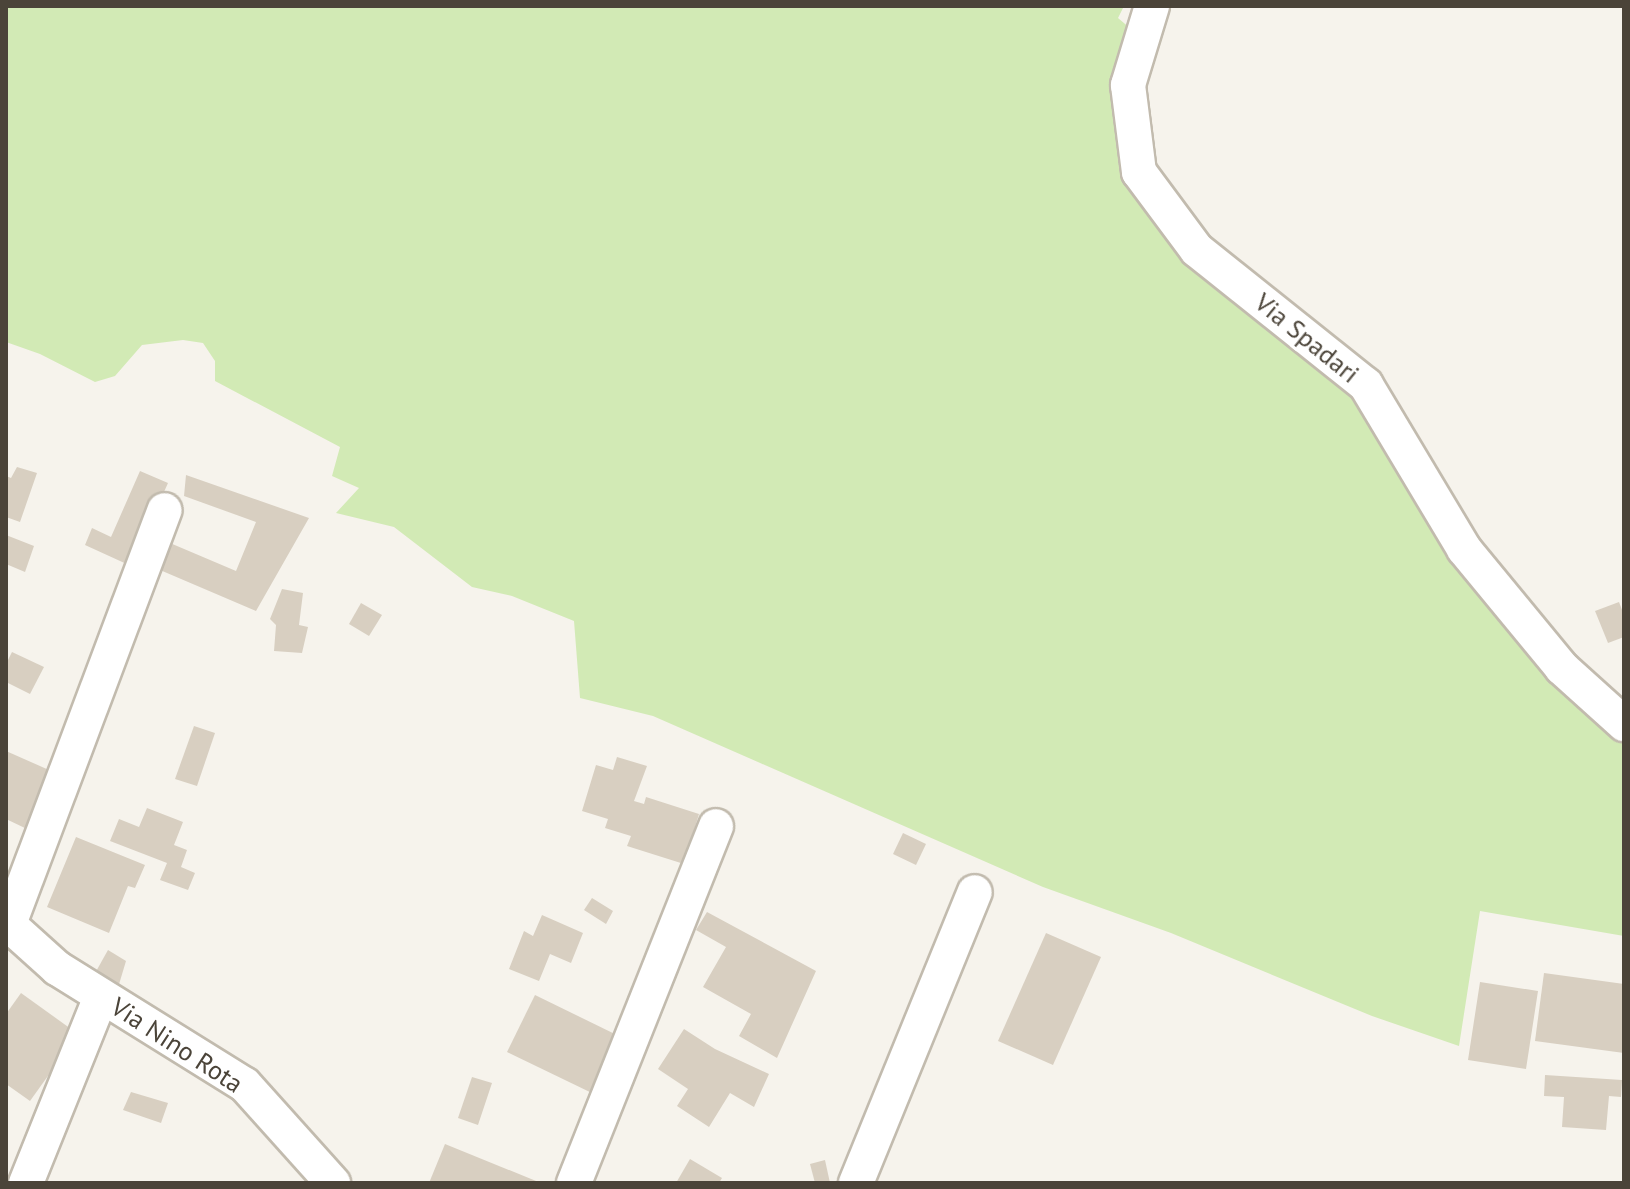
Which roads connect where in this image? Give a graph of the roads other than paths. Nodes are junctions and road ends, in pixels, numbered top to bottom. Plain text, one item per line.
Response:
1 (1152, 6) edge
2 (165, 510) dead end
3 (1624, 724) edge
4 (716, 826) dead end
5 (975, 892) dead end
6 (7, 923) edge
7 (101, 996) junction
8 (26, 1183) edge
9 (333, 1183) edge
10 (574, 1183) edge
11 (856, 1183) edge

1 - 3 street, Via Spadari
2 - 6 street
4 - 10 street
5 - 11 street
6 - 7 street, Via Nino Rota
7 - 8 street
7 - 9 street, Via Nino Rota

